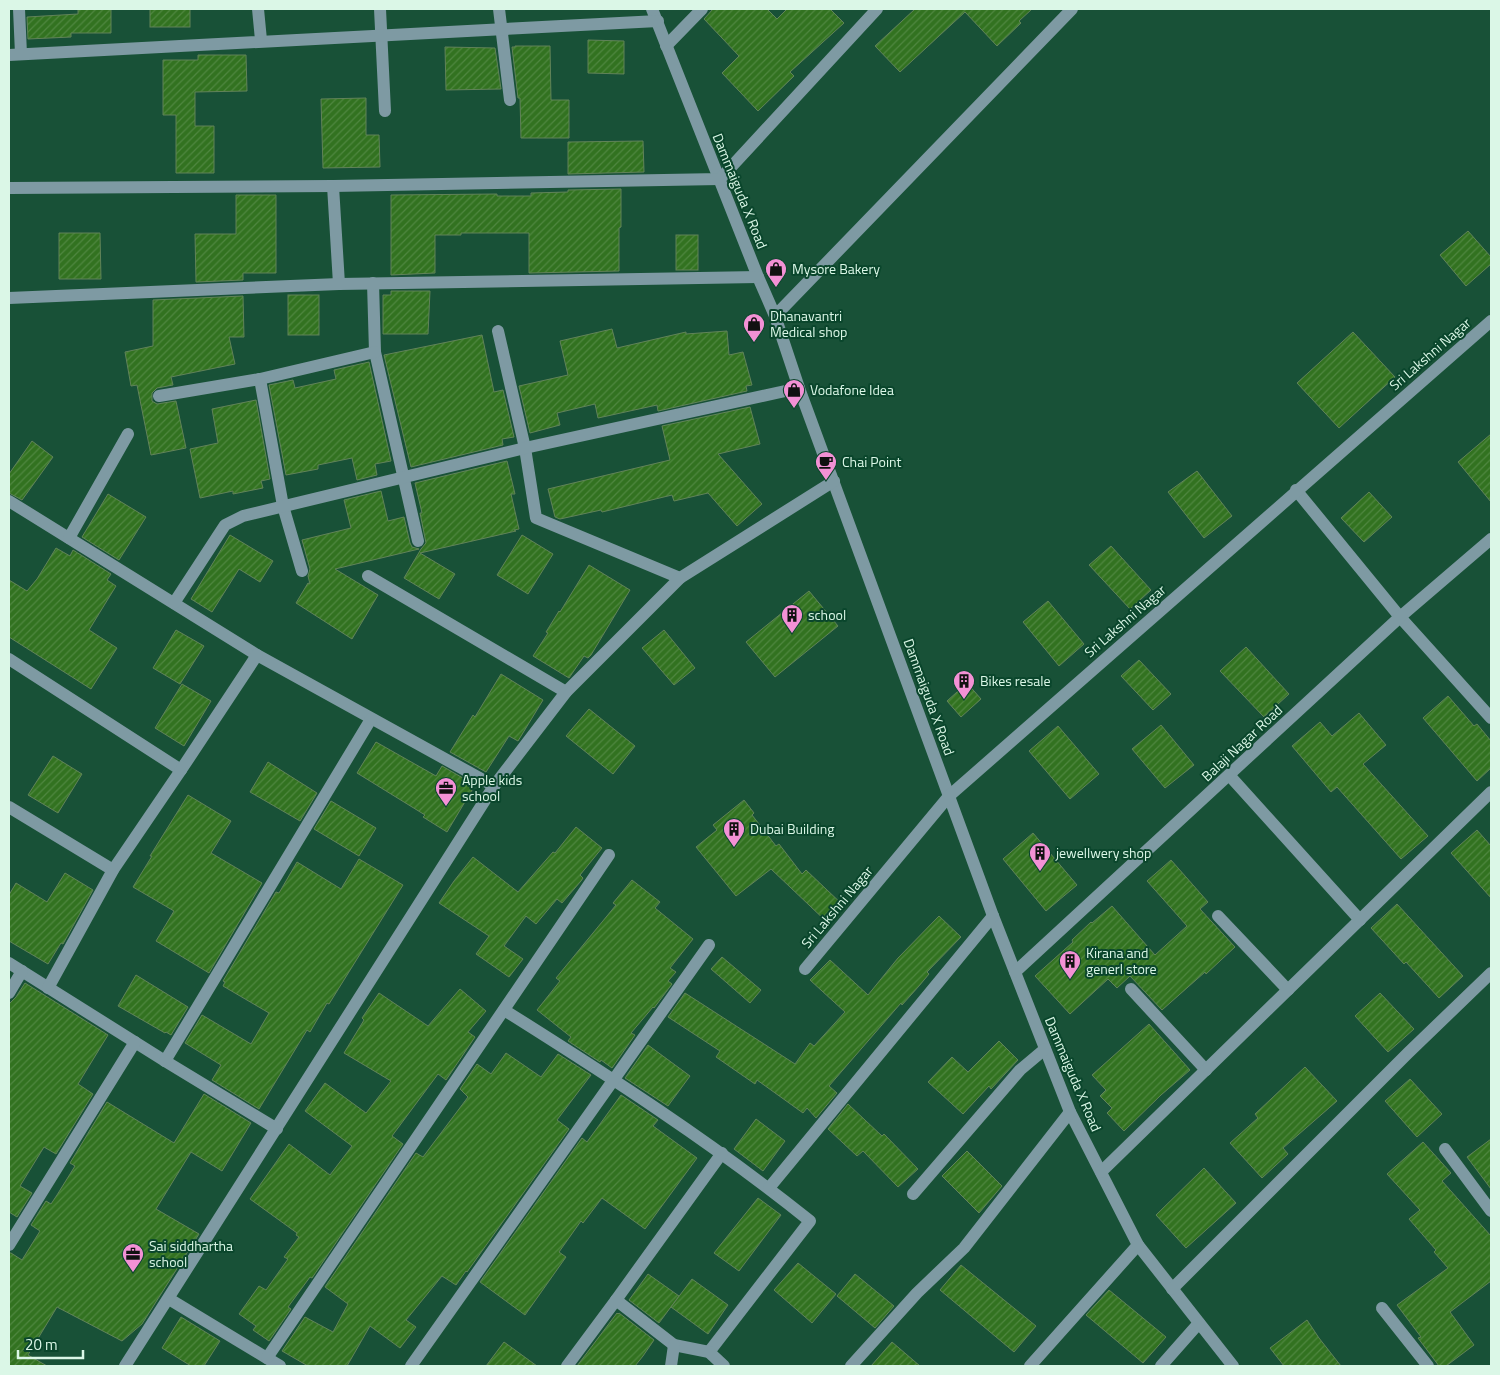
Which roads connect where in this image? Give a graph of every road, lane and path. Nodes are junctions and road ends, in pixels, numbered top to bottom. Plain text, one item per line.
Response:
1 (20, 9) edge
2 (258, 9) edge
3 (380, 9) edge
4 (499, 9) edge
5 (652, 9) edge
6 (702, 9) edge
7 (876, 9) edge
8 (1072, 9) edge
9 (658, 21) junction
10 (502, 29) junction
11 (381, 34) junction
12 (261, 40) junction
13 (666, 46) junction
14 (15, 54) edge
15 (510, 100) dead end
16 (386, 111) dead end
17 (720, 179) junction
18 (333, 186) junction
19 (9, 188) edge
20 (758, 277) junction
21 (373, 283) junction
22 (339, 284) junction
23 (9, 298) edge
24 (775, 316) junction
25 (1491, 321) edge
26 (498, 331) dead end
27 (375, 352) junction
28 (260, 379) junction
29 (800, 388) junction
30 (159, 396) dead end
31 (128, 434) dead end
32 (525, 448) junction
33 (402, 476) junction
34 (834, 481) junction
35 (1296, 490) junction
36 (9, 501) edge
37 (283, 506) junction
38 (69, 538) junction
39 (1491, 539) edge
40 (418, 541) dead end
41 (302, 571) dead end
42 (368, 576) dead end
43 (680, 578) junction
44 (174, 603) junction
45 (1400, 617) junction
46 (257, 655) junction
47 (9, 659) edge
48 (566, 692) junction
49 (1491, 718) edge
50 (371, 719) junction
51 (181, 770) junction
52 (1229, 775) junction
53 (494, 786) junction
54 (1491, 792) edge
55 (949, 796) junction
56 (9, 807) edge
57 (609, 855) dead end
58 (113, 870) junction
59 (993, 916) junction
60 (1218, 916) dead end
61 (1360, 920) junction
62 (709, 945) dead end
63 (9, 963) edge
64 (805, 969) dead end
65 (22, 971) junction
66 (1015, 972) junction
67 (1491, 973) edge
68 (48, 988) junction
69 (1131, 989) dead end
70 (1288, 990) junction
71 (9, 993) edge
72 (504, 1010) junction
73 (135, 1042) junction
74 (1045, 1049) junction
75 (165, 1061) junction
76 (1206, 1070) junction
77 (614, 1080) junction
78 (1070, 1112) junction
79 (277, 1128) junction
80 (1445, 1149) dead end
81 (722, 1153) junction
82 (1102, 1172) junction
83 (769, 1188) junction
84 (913, 1194) dead end
85 (1491, 1211) edge
86 (9, 1245) edge
87 (1138, 1245) junction
88 (1172, 1289) junction
89 (169, 1299) junction
90 (616, 1300) junction
91 (1382, 1308) dead end
92 (1199, 1324) junction
93 (674, 1345) junction
94 (709, 1352) junction
95 (267, 1358) junction
96 (126, 1366) edge
97 (280, 1366) edge
98 (410, 1366) edge
99 (566, 1366) edge
100 (671, 1366) edge
101 (724, 1366) edge
102 (851, 1366) edge
103 (1030, 1366) edge
104 (1161, 1366) edge
105 (1233, 1366) edge
106 (1428, 1366) edge

1 - 14 street
2 - 12 street
3 - 11 street
4 - 10 street
5 - 9 street, Dammaiguda X Road
6 - 13 street
7 - 17 street
8 - 24 street
9 - 10 street
9 - 13 street, Dammaiguda X Road
10 - 11 street
10 - 15 street
11 - 12 street
11 - 16 street
12 - 14 street
13 - 17 street, Dammaiguda X Road
17 - 18 street
17 - 20 street, Dammaiguda X Road
18 - 19 street
18 - 22 street
20 - 21 street
20 - 24 street, Dammaiguda X Road
21 - 22 street
21 - 27 street
22 - 23 street
24 - 29 street, Dammaiguda X Road
25 - 35 street, Sri Lakshni Nagar
26 - 32 street
27 - 28 street
27 - 33 street
28 - 30 street
28 - 37 street
29 - 32 street
29 - 34 street, Dammaiguda X Road
31 - 38 street
32 - 33 street
32 - 43 street
33 - 37 street
33 - 40 street
34 - 43 street
34 - 55 street, Dammaiguda X Road
35 - 45 street
35 - 55 street, Sri Lakshni Nagar
36 - 38 street
37 - 41 street
37 - 44 street
38 - 44 street
39 - 45 street, Balaji Nagar Road
42 - 48 street
43 - 48 street
44 - 46 street
45 - 49 street
45 - 52 street, Balaji Nagar Road
46 - 50 street
46 - 51 street
47 - 51 street
48 - 53 street
50 - 53 street
50 - 75 street
51 - 58 street
52 - 61 street
52 - 66 street, Balaji Nagar Road
53 - 79 street
54 - 61 street
55 - 59 street, Dammaiguda X Road
55 - 64 street, Sri Lakshni Nagar
56 - 58 street
57 - 72 street
58 - 68 street
59 - 66 street, Dammaiguda X Road
59 - 83 street
60 - 70 street
61 - 70 street
62 - 77 street
63 - 65 street
65 - 68 street
65 - 71 street
66 - 74 street, Dammaiguda X Road
67 - 88 street
68 - 73 street
69 - 76 street
70 - 76 street
72 - 77 street
72 - 95 street
73 - 75 street
73 - 86 street
74 - 78 street, Dammaiguda X Road
74 - 84 street
75 - 79 street
76 - 82 street
77 - 81 street
77 - 98 street
78 - 82 street, Dammaiguda X Road
78 - 102 street
79 - 89 street
80 - 85 street
81 - 83 street
81 - 90 street
82 - 87 street, Dammaiguda X Road
83 - 94 street
87 - 88 street, Dammaiguda X Road
87 - 103 street
88 - 92 street, Dammaiguda X Road
89 - 95 street
89 - 96 street
90 - 93 street
90 - 99 street
91 - 106 street
92 - 104 street
92 - 105 street, Dammaiguda X Road
93 - 94 street
93 - 100 street
94 - 101 street
95 - 97 street

